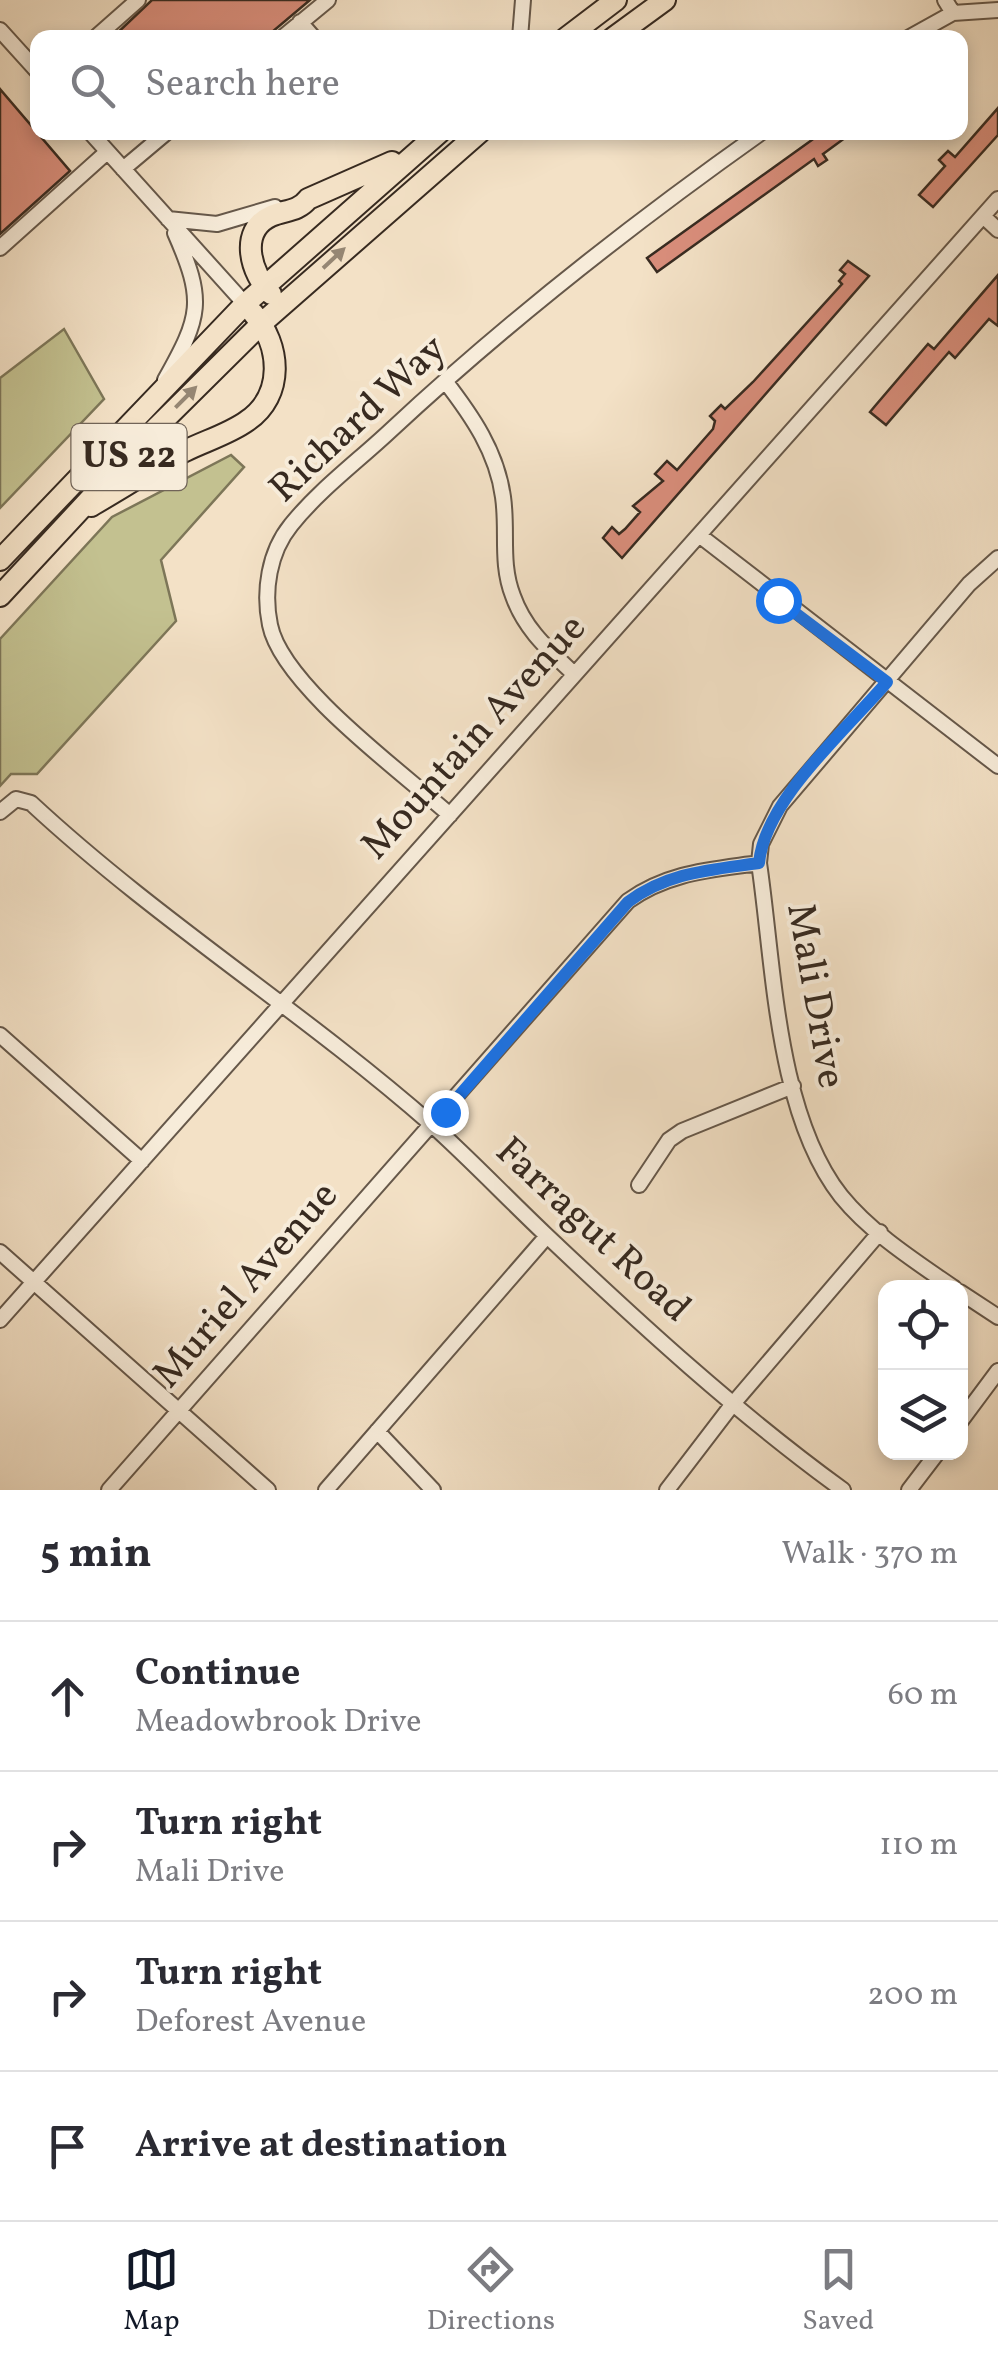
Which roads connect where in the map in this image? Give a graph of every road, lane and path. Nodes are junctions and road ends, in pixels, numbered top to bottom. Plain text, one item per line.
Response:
1 (136, 0) edge
2 (328, 0) edge
3 (523, 0) edge
4 (616, 0) edge
5 (665, 0) edge
6 (949, 7) edge
7 (998, 10) edge
8 (300, 22) junction
9 (0, 30) edge
10 (104, 30) edge
11 (291, 30) edge
12 (307, 30) edge
13 (521, 30) edge
14 (577, 30) edge
15 (623, 30) edge
16 (919, 30) edge
17 (30, 63) edge
18 (97, 140) edge
19 (158, 140) edge
20 (429, 140) edge
21 (471, 140) edge
22 (751, 140) edge
23 (420, 147) junction
24 (108, 152) junction
25 (123, 170) junction
26 (308, 199) junction
27 (998, 199) edge
28 (983, 216) junction
29 (168, 219) junction
30 (998, 230) edge
31 (0, 248) edge
32 (264, 287) junction
33 (245, 304) junction
34 (283, 306) junction
35 (262, 322) junction
36 (445, 381) junction
37 (161, 387) junction
38 (73, 516) junction
39 (699, 535) junction
40 (998, 558) edge
41 (0, 560) edge
42 (0, 596) edge
43 (574, 674) junction
44 (887, 682) junction
45 (998, 766) edge
46 (0, 812) edge
47 (450, 815) junction
48 (759, 863) junction
49 (282, 1004) junction
50 (0, 1035) edge
51 (793, 1086) junction
52 (432, 1126) junction
53 (142, 1161) junction
54 (639, 1186) dead end
55 (880, 1232) junction
56 (547, 1236) junction
57 (0, 1252) edge
58 (943, 1280) edge
59 (34, 1282) junction
60 (968, 1297) edge
61 (998, 1317) edge
62 (0, 1320) edge
63 (998, 1372) edge
64 (732, 1406) junction
65 (968, 1411) edge
66 (179, 1412) junction
67 (376, 1431) junction
68 (932, 1460) edge
69 (109, 1490) edge
70 (268, 1490) edge
71 (326, 1490) edge
72 (433, 1490) edge
73 (667, 1490) edge
74 (842, 1490) edge
75 (910, 1490) edge

1 - 10 street
2 - 8 street
3 - 13 street
4 - 14 highway
5 - 15 highway
6 - 7 street
6 - 16 street
8 - 11 street
8 - 12 street
9 - 17 street
18 - 24 street
19 - 25 street
20 - 23 highway, US 22
34 -> 21 highway, US 22
22 - 36 street, Richard Way
23 - 26 highway
23 - 32 highway, US 22
24 - 25 street
24 - 31 street
25 - 29 street
26 - 29 street
26 - 32 highway
27 - 28 street, Mountain Avenue
28 - 30 street
28 - 39 street, Mountain Avenue
29 - 33 street
29 - 37 street
32 - 33 highway, US 22
32 - 34 highway
33 - 35 highway
33 - 37 highway, US 22
34 - 35 highway, US 22
38 -> 35 highway, US 22
35 - 38 highway
36 - 43 street
36 - 47 street, Richard Way
37 - 41 highway, US 22
38 - 42 highway, US 22
39 - 43 street, Mountain Avenue
39 - 44 street
40 - 44 street, Mali Drive
43 - 47 street, Mountain Avenue
44 - 45 street
44 - 48 street, Mali Drive
46 - 49 street, Farragut Road
47 - 49 street, Mountain Avenue
48 - 51 street, Mali Drive
48 - 52 street, Muriel Avenue
49 - 52 street, Farragut Road
49 - 53 street, Mountain Avenue
50 - 53 street
51 - 54 street
51 - 55 street, Mali Drive
52 - 56 street, Farragut Road
52 - 66 street, Muriel Avenue
53 - 59 street, Mountain Avenue
55 - 58 street, Mali Drive
55 - 64 street
56 - 64 street, Farragut Road
56 - 67 street
57 - 59 street
59 - 62 street, Mountain Avenue
59 - 66 street
60 - 61 street
63 - 65 street
64 - 73 street
64 - 74 street, Farragut Road
66 - 69 street, Muriel Avenue
66 - 70 street
67 - 71 street
67 - 72 street
68 - 75 street

